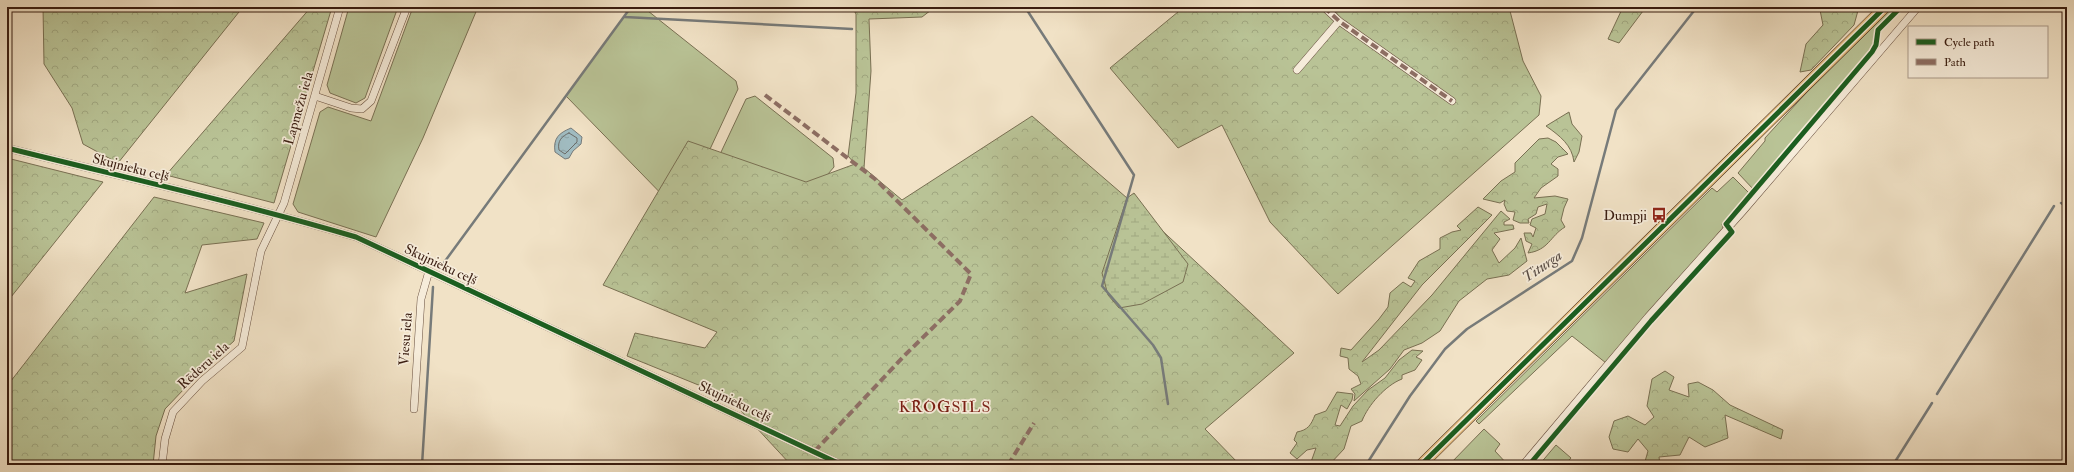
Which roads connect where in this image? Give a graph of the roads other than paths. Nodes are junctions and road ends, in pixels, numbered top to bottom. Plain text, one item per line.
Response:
1 (340, 7) edge
2 (407, 7) edge
3 (1324, 7) edge
4 (1885, 7) edge
5 (1918, 7) edge
6 (1339, 21) junction
7 (1297, 70) dead end
8 (315, 96) junction
9 (1452, 101) dead end
10 (7, 148) edge
11 (279, 215) junction
12 (428, 271) junction
13 (414, 409) dead end
14 (162, 465) edge
15 (842, 465) edge
16 (1421, 465) edge
17 (1523, 465) edge

1 - 8 street, Lapmežu iela
2 - 8 street
3 - 6 street
4 - 16 main road
5 - 17 street
6 - 7 street
6 - 9 street
8 - 11 street, Lapmežu iela
10 - 11 street, Skujnieku ceļš
11 - 12 street, Skujnieku ceļš
11 - 14 street, Rēderu iela
12 - 13 street, Viesu iela
12 - 15 street, Skujnieku ceļš

